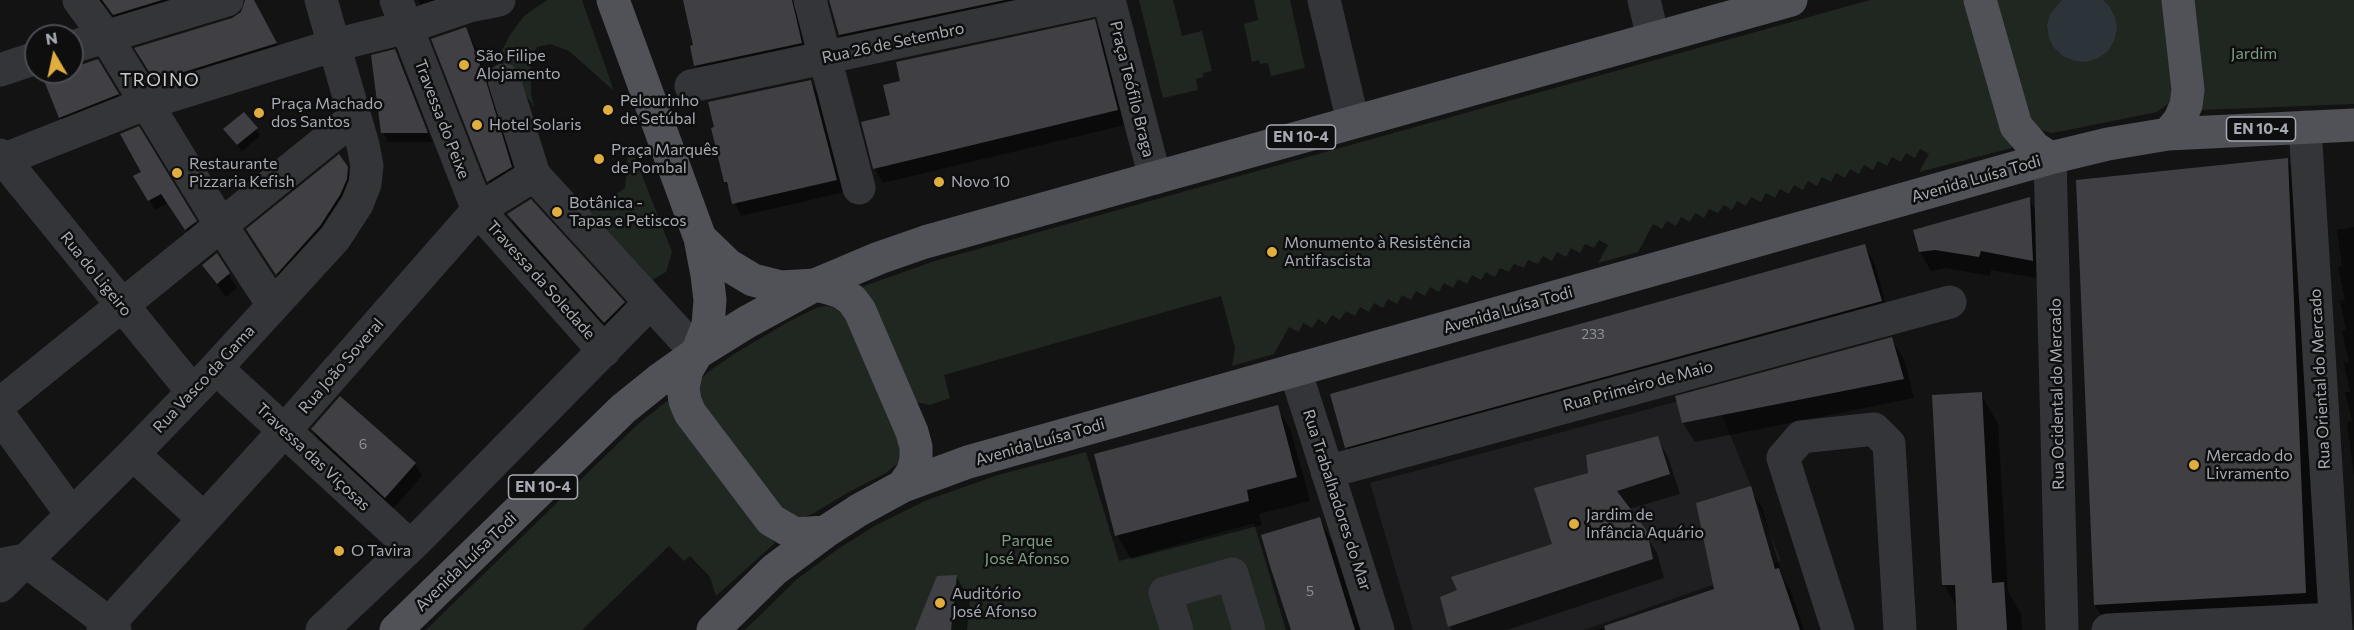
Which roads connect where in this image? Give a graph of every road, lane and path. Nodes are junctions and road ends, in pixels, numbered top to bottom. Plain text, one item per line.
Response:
1 (79, 0) edge
2 (227, 0) edge
3 (321, 0) edge
4 (613, 0) edge
5 (810, 0) edge
6 (1095, 0) edge
7 (1110, 0) edge
8 (1324, 0) edge
9 (1644, 0) edge
10 (1791, 0) edge
11 (1980, 0) edge
12 (2178, 0) edge
13 (484, 3) edge
14 (401, 13) edge
15 (106, 37) junction
16 (1653, 38) junction
17 (84, 43) edge
18 (335, 45) junction
19 (825, 57) junction
20 (24, 62) edge
21 (0, 70) edge
22 (504, 80) dead end
23 (690, 86) dead end
24 (147, 103) junction
25 (355, 117) junction
26 (1353, 122) junction
27 (2354, 125) edge
28 (2305, 127) junction
29 (2168, 134) junction
30 (1, 158) edge
31 (2050, 158) junction
32 (534, 176) junction
33 (1155, 178) junction
34 (859, 188) dead end
35 (478, 210) junction
36 (221, 225) junction
37 (700, 238) junction
38 (815, 285) junction
39 (1950, 302) dead end
40 (650, 303) junction
41 (122, 305) junction
42 (273, 305) junction
43 (604, 351) junction
44 (698, 353) junction
45 (216, 368) junction
46 (1295, 370) junction
47 (193, 392) junction
48 (0, 404) edge
49 (0, 416) edge
50 (285, 430) junction
51 (133, 454) junction
52 (1327, 472) junction
53 (903, 486) junction
54 (72, 515) junction
55 (204, 519) junction
56 (825, 532) junction
57 (410, 546) junction
58 (2342, 554) edge
59 (13, 562) edge
60 (0, 586) edge
61 (2335, 625) edge
62 (109, 628) edge
63 (322, 630) edge
64 (396, 630) edge
65 (713, 630) edge
66 (1177, 630) edge
67 (1249, 630) edge
68 (1378, 630) edge
69 (1838, 630) edge
70 (1900, 630) edge
71 (2062, 630) edge
72 (2108, 630) edge

1 - 15 street
2 - 15 street
3 - 18 street
4 - 37 main road
5 - 19 street
6 - 19 street, Rua 26 de Setembro
7 - 33 street, Praça Teófilo Braga
8 - 26 street
9 - 16 street
10 - 16 main road, Avenida Luísa Todi / EN 10-4
11 - 31 main road
12 - 29 main road
13 - 14 street
14 - 18 street
14 - 35 street, Travessa do Peixe
15 - 17 street
15 - 24 street
16 - 26 main road, Avenida Luísa Todi / EN 10-4
18 - 24 street
18 - 25 street
19 - 23 street, Rua 26 de Setembro
19 - 34 street
20 - 21 street
22 - 32 street
24 - 30 street
24 - 36 street
25 - 36 street
25 - 42 street, Rua Vasco da Gama
26 - 33 main road, Avenida Luísa Todi / EN 10-4
27 - 28 main road, Avenida Luísa Todi / EN 10-4
28 - 29 main road, Avenida Luísa Todi / EN 10-4
28 - 58 street, Rua Oriental do Mercado
29 - 31 main road, Avenida Luísa Todi / EN 10-4
30 - 41 street, Rua do Ligeiro
31 - 46 main road, Avenida Luísa Todi / EN 10-4
31 - 71 street, Rua Ocidental do Mercado
32 - 35 street, Rua João Soveral
32 - 40 street
33 - 38 main road, Avenida Luísa Todi / EN 10-4
35 - 43 street, Travessa da Soledade
35 - 50 street, Rua João Soveral
36 - 41 street
36 - 42 street
37 - 38 main road
37 - 44 main road
38 - 44 main road, Avenida Luísa Todi / EN 10-4
38 - 53 main road
39 - 52 street, Rua Primeiro de Maio
40 - 43 street
40 - 44 street
41 - 47 street, Rua do Ligeiro
41 - 48 street
42 - 45 street, Rua Vasco da Gama
43 - 57 street
44 - 56 main road
44 - 64 main road, Avenida Luísa Todi / EN 10-4
45 - 47 street, Rua Vasco da Gama
45 - 50 street, Travessa das Viçosas
46 - 52 street, Rua Trabalhadores do Mar
46 - 53 main road, Avenida Luísa Todi / EN 10-4
47 - 51 street, Rua Vasco da Gama
49 - 54 street
50 - 55 street, Rua João Soveral
50 - 57 street, Travessa das Viçosas
51 - 54 street, Rua Vasco da Gama
51 - 55 street
52 - 68 street, Rua Trabalhadores do Mar
53 - 56 main road, Avenida Luísa Todi / EN 10-4
54 - 59 street, Rua Vasco da Gama
55 - 62 street, Rua João Soveral
56 - 65 main road, Avenida Luísa Todi / EN 10-4
57 - 63 street
58 - 61 street, Rua Oriental do Mercado
59 - 60 street, Rua Vasco da Gama
59 - 62 street
61 - 72 street
66 - 67 street
69 - 70 street

